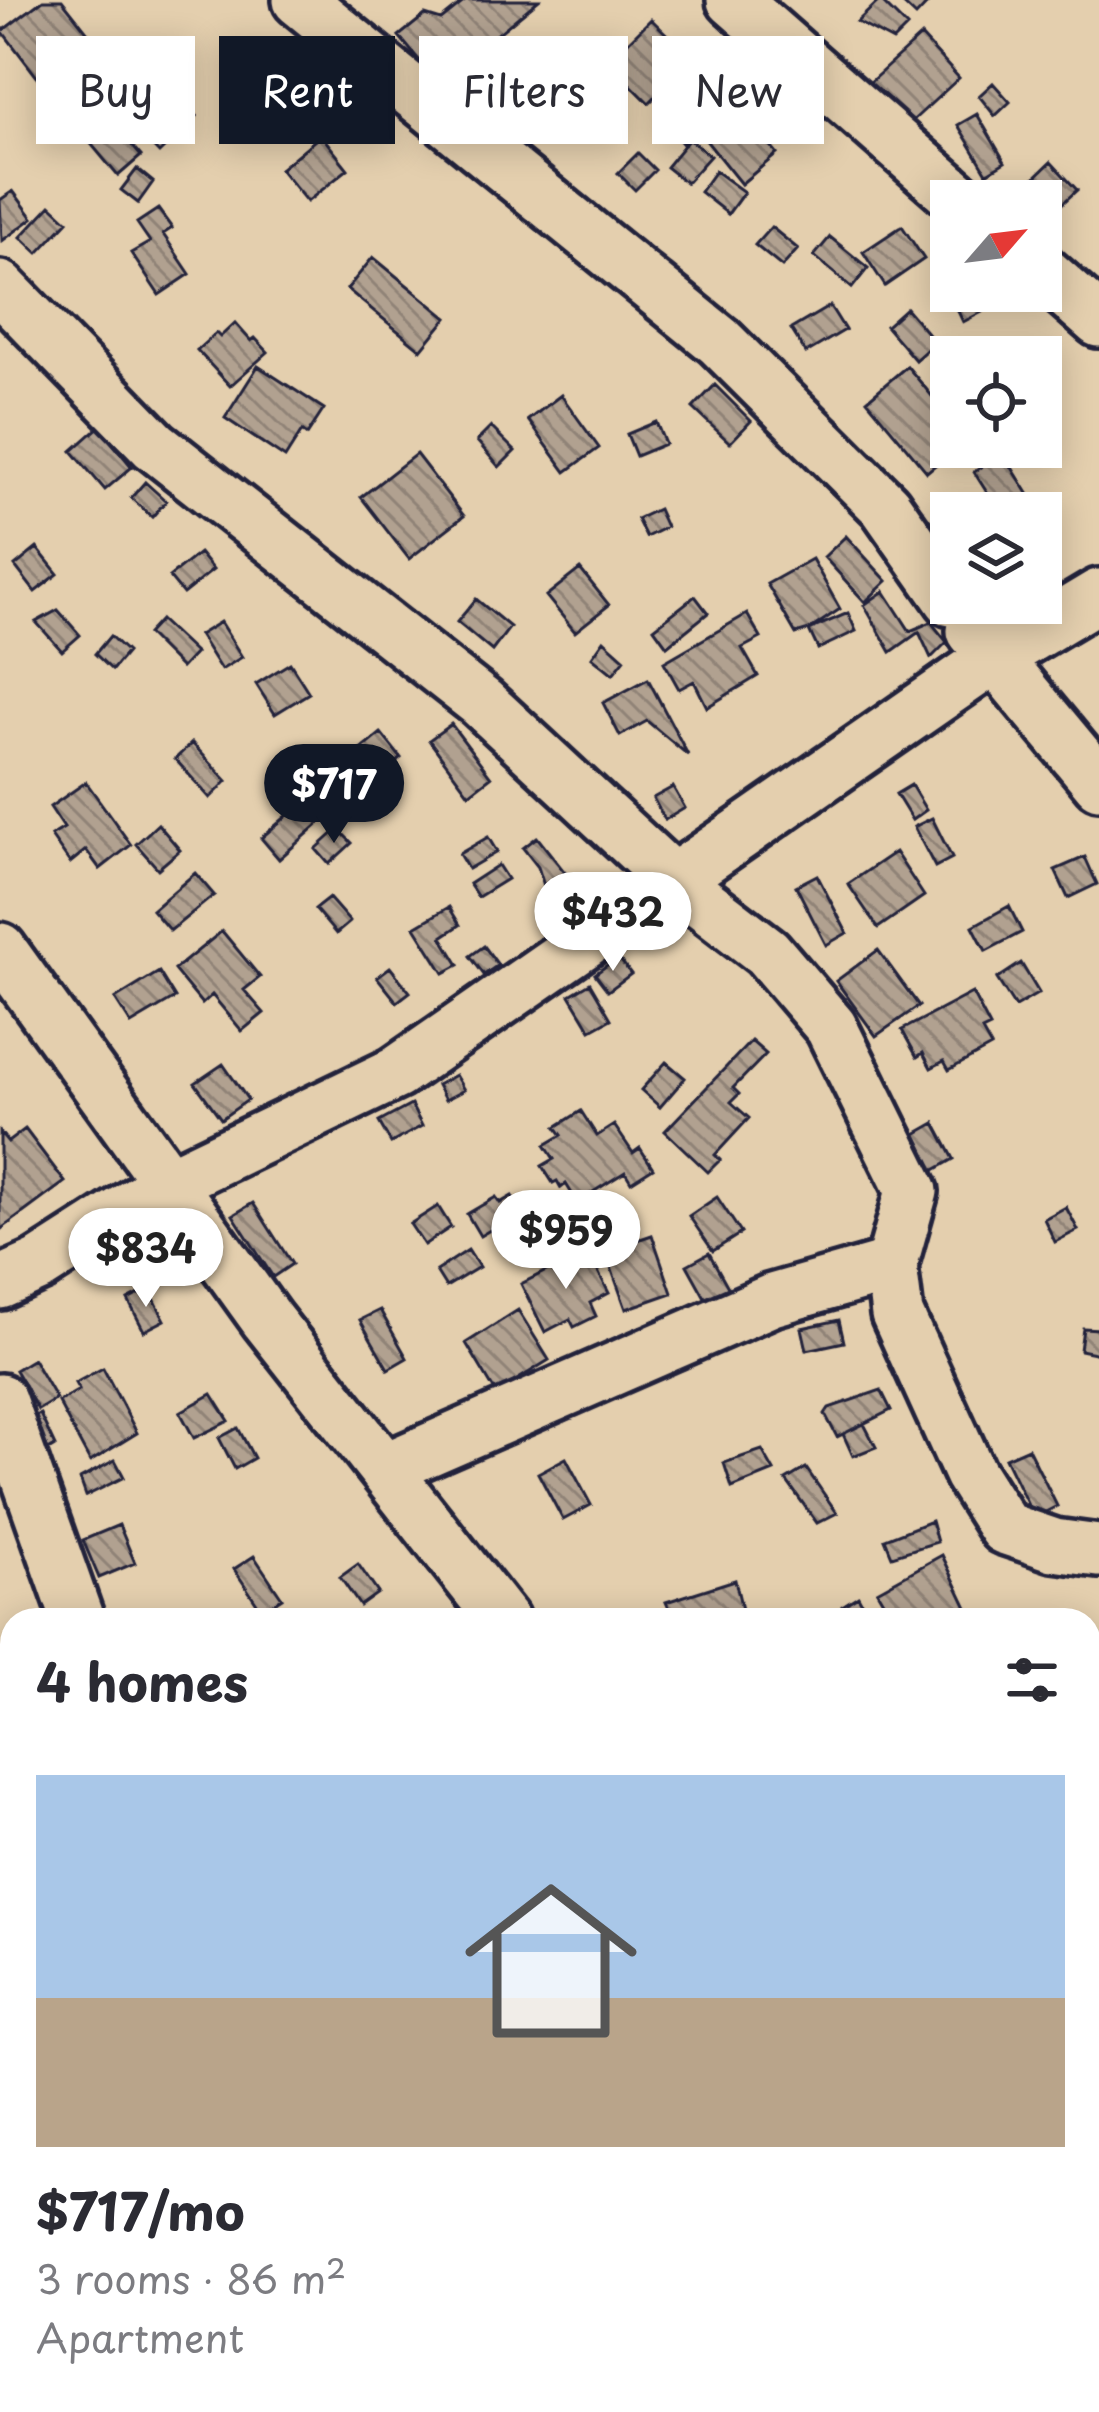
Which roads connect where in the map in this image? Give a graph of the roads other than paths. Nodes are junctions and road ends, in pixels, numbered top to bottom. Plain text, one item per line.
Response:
1 (299, 0) edge
2 (734, 0) edge
3 (938, 180) edge
4 (0, 287) edge
5 (1062, 288) edge
6 (1099, 321) edge
7 (930, 570) edge
8 (1099, 595) edge
9 (968, 624) edge
10 (992, 658) junction
11 (1099, 783) edge
12 (673, 880) junction
13 (0, 949) edge
14 (169, 1183) junction
15 (891, 1266) junction
16 (0, 1283) edge
17 (0, 1400) edge
18 (386, 1468) junction
19 (1099, 1551) edge
20 (74, 1608) edge
21 (494, 1608) edge

1 - 7 street
2 - 3 street
4 - 12 street
5 - 6 street
8 - 10 street
9 - 10 street
10 - 11 street
10 - 12 street
12 - 14 street
12 - 15 street
13 - 14 street
14 - 16 street
14 - 18 street
15 - 18 street
15 - 19 street
17 - 20 street
18 - 21 street

